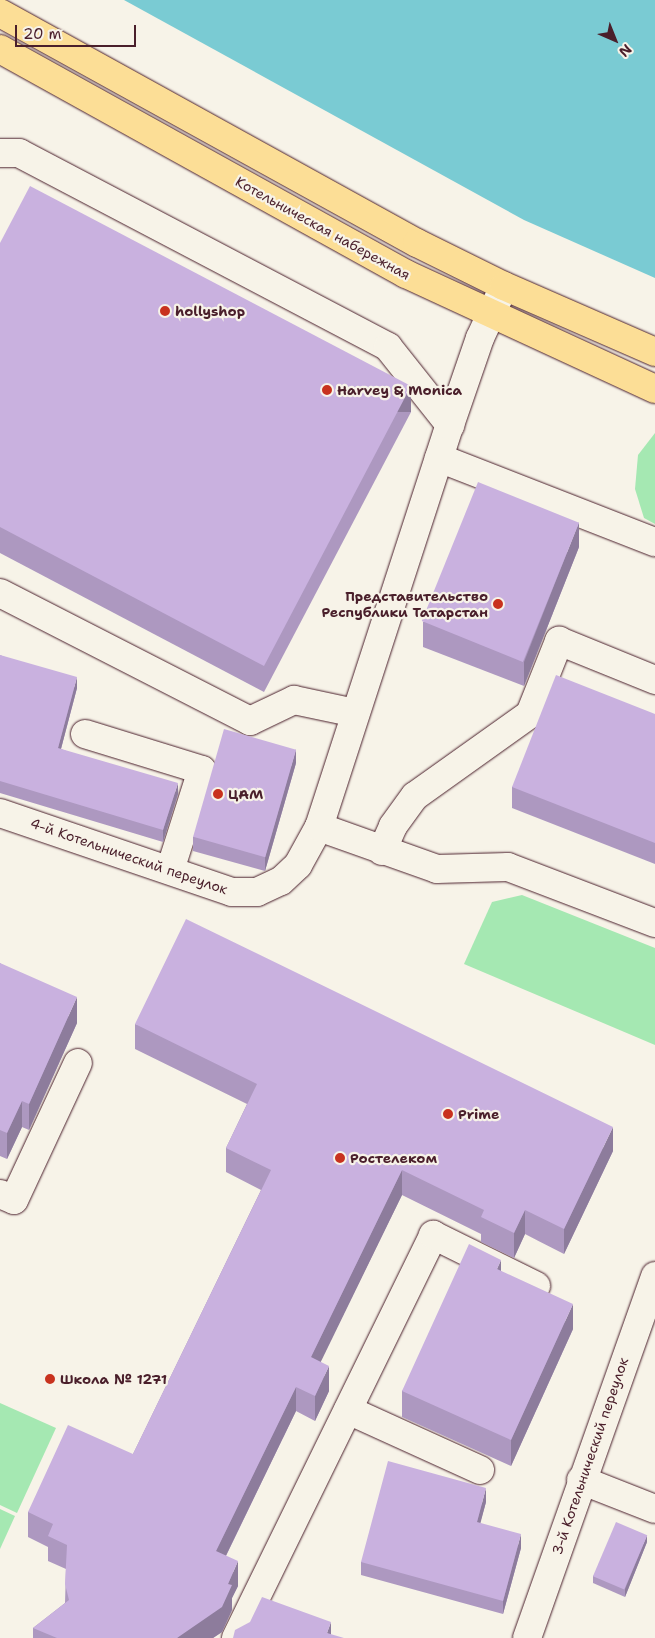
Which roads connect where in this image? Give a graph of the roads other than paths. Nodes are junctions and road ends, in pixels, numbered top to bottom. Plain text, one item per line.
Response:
1 (0, 13) edge
2 (0, 49) edge
3 (0, 153) edge
4 (504, 286) junction
5 (490, 315) junction
6 (655, 352) edge
7 (655, 389) edge
8 (450, 425) junction
9 (439, 458) junction
10 (655, 542) edge
11 (0, 593) edge
12 (655, 680) edge
13 (355, 713) junction
14 (85, 734) dead end
15 (0, 813) edge
16 (319, 827) junction
17 (382, 850) junction
18 (170, 870) junction
19 (655, 923) edge
20 (78, 1063) dead end
21 (0, 1194) edge
22 (655, 1276) edge
23 (536, 1286) edge
24 (348, 1410) junction
25 (480, 1470) dead end
26 (581, 1480) junction
27 (655, 1509) edge
28 (236, 1638) edge
29 (528, 1638) edge

1 - 4 main road
2 - 5 main road, Котельническая набережная
3 - 8 street
4 - 5 street, 4-й Котельнический переулок
4 - 6 main road
5 - 7 main road, Котельническая набережная
5 - 8 street, 4-й Котельнический переулок
8 - 9 street, 4-й Котельнический переулок
9 - 10 street
9 - 13 street, 4-й Котельнический переулок
11 - 13 street
12 - 17 street
13 - 16 street, 4-й Котельнический переулок
14 - 18 street
15 - 18 street, 4-й Котельнический переулок
16 - 17 street
16 - 18 street, 4-й Котельнический переулок
17 - 19 street
20 - 21 street
22 - 26 street, 3-й Котельнический переулок
23 - 24 street
24 - 25 street
24 - 28 street
26 - 27 street
26 - 29 street, 3-й Котельнический переулок

